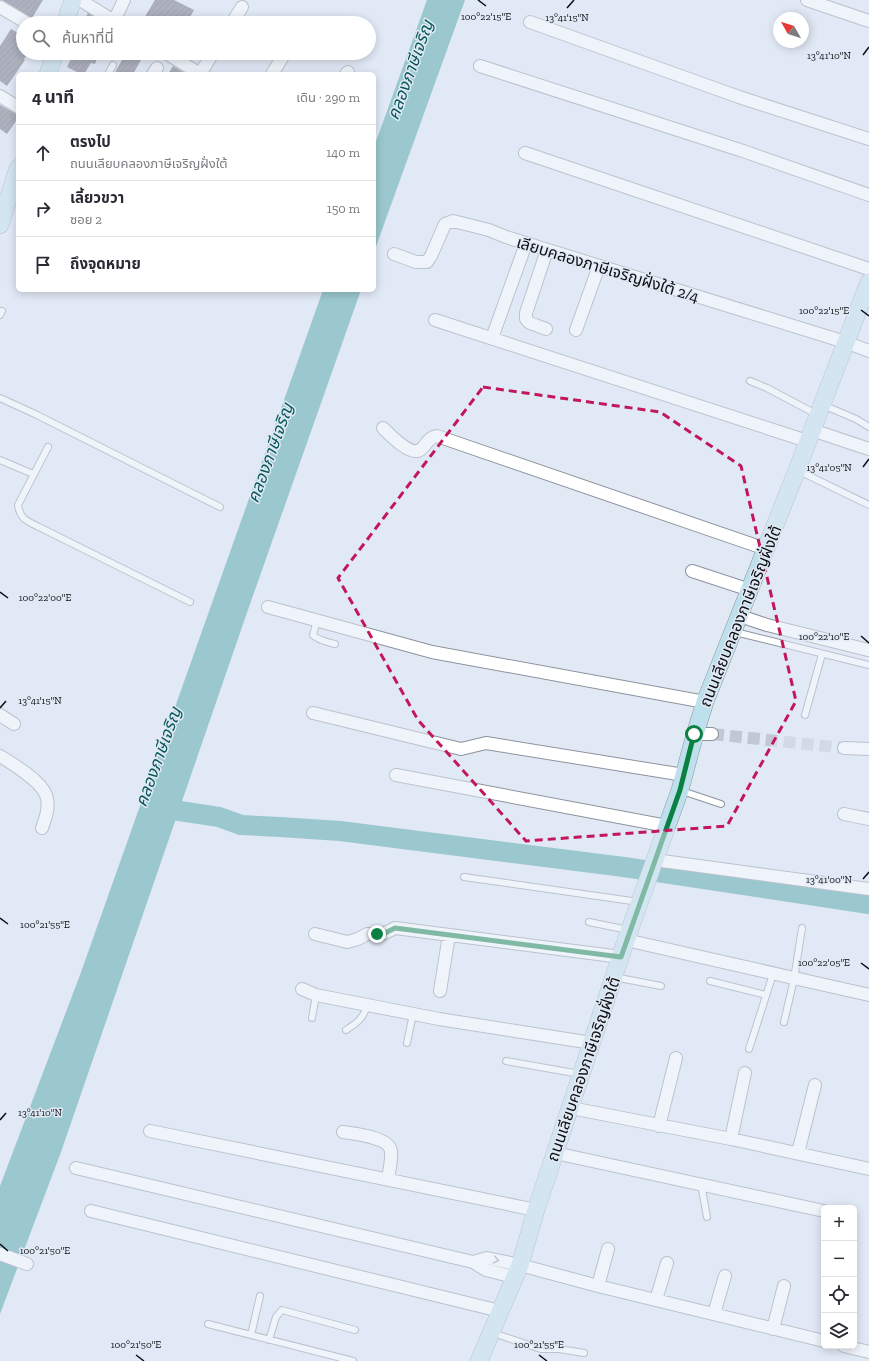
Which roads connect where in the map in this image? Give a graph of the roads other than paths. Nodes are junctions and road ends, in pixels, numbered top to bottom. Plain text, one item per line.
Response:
1 (73, 0) edge
2 (80, 0) edge
3 (124, 0) edge
4 (807, 0) edge
5 (0, 7) edge
6 (242, 7) dead end
7 (16, 16) edge
8 (67, 16) edge
9 (106, 16) edge
10 (118, 16) edge
11 (236, 16) edge
12 (869, 21) edge
13 (530, 22) dead end
14 (53, 60) edge
15 (177, 60) edge
16 (209, 60) edge
17 (281, 60) edge
18 (113, 65) dead end
19 (480, 66) dead end
20 (49, 72) edge
21 (109, 72) edge
22 (197, 72) edge
23 (201, 72) edge
24 (273, 72) edge
25 (0, 96) edge
26 (16, 105) edge
27 (869, 139) edge
28 (525, 153) dead end
29 (16, 174) edge
30 (869, 195) edge
31 (0, 225) edge
32 (547, 250) junction
33 (523, 252) dead end
34 (394, 254) dead end
35 (599, 266) junction
36 (869, 269) edge
37 (869, 282) edge
38 (435, 320) dead end
39 (546, 329) dead end
40 (576, 330) dead end
41 (492, 338) junction
42 (845, 342) junction
43 (869, 351) edge
44 (750, 381) dead end
45 (0, 398) edge
46 (820, 409) junction
47 (869, 427) edge
48 (383, 428) dead end
49 (810, 436) junction
50 (48, 447) dead end
51 (869, 449) edge
52 (0, 460) edge
53 (797, 470) junction
54 (33, 474) junction
55 (869, 505) edge
56 (220, 507) dead end
57 (766, 549) junction
58 (692, 571) dead end
59 (750, 590) junction
60 (190, 602) dead end
61 (268, 607) dead end
62 (740, 616) junction
63 (317, 620) junction
64 (733, 632) junction
65 (336, 644) dead end
66 (868, 650) edge
67 (822, 654) junction
68 (869, 665) edge
69 (705, 702) junction
70 (313, 713) dead end
71 (0, 715) edge
72 (805, 716) dead end
73 (14, 724) dead end
74 (694, 734) junction
75 (712, 734) tunnel mouth
76 (844, 748) tunnel mouth
77 (869, 749) edge
78 (0, 756) edge
79 (396, 775) dead end
80 (682, 783) junction
81 (721, 804) dead end
82 (844, 814) dead end
83 (869, 818) edge
84 (667, 826) junction
85 (42, 828) dead end
86 (652, 867) junction
87 (464, 877) dead end
88 (869, 889) edge
89 (640, 902) junction
90 (589, 922) dead end
91 (802, 928) dead end
92 (316, 934) dead end
93 (449, 935) junction
94 (628, 935) junction
95 (621, 957) junction
96 (773, 974) junction
97 (614, 977) junction
98 (794, 979) junction
99 (710, 981) dead end
100 (662, 986) dead end
101 (302, 989) dead end
102 (440, 991) dead end
103 (316, 995) junction
104 (766, 995) junction
105 (869, 995) edge
106 (367, 1005) junction
107 (413, 1014) junction
108 (312, 1018) dead end
109 (784, 1022) dead end
110 (346, 1030) dead end
111 (407, 1043) dead end
112 (592, 1043) junction
113 (749, 1049) dead end
114 (676, 1058) dead end
115 (506, 1061) dead end
116 (745, 1073) dead end
117 (582, 1074) junction
118 (815, 1085) dead end
119 (571, 1108) junction
120 (659, 1126) junction
121 (150, 1131) dead end
122 (343, 1132) dead end
123 (731, 1139) junction
124 (555, 1153) junction
125 (798, 1153) junction
126 (76, 1168) dead end
127 (869, 1169) edge
128 (388, 1180) junction
129 (701, 1184) junction
130 (536, 1210) junction
131 (821, 1210) edge
132 (91, 1211) dead end
133 (707, 1217) dead end
134 (608, 1249) dead end
135 (0, 1254) edge
136 (24, 1262) dead end
137 (667, 1262) dead end
138 (517, 1271) junction
139 (725, 1276) dead end
140 (598, 1286) junction
141 (784, 1286) dead end
142 (260, 1296) dead end
143 (656, 1300) junction
144 (500, 1311) junction
145 (714, 1314) junction
146 (208, 1324) dead end
147 (773, 1329) junction
148 (355, 1330) dead end
149 (492, 1332) junction
150 (251, 1335) junction
151 (270, 1340) junction
152 (821, 1340) edge
153 (856, 1349) edge
154 (869, 1352) edge
155 (584, 1353) dead end
156 (353, 1361) edge
157 (479, 1361) edge

1 - 8 street
2 - 9 street
3 - 10 street
4 - 12 street
5 - 7 street
6 - 11 street
13 - 27 street
14 - 20 street
15 - 22 street
16 - 23 street
17 - 24 street
18 - 21 lane
19 - 30 street
25 - 26 street
28 - 36 street
29 - 31 street
32 - 34 street, เลียบคลองภาษีเจริญฝั่งใต้ 2/4
32 - 35 street, เลียบคลองภาษีเจริญฝั่งใต้ 2/4
32 - 39 street
33 - 41 street
35 - 40 street
35 - 42 street, เลียบคลองภาษีเจริญฝั่งใต้ 2/4
37 - 42 street, ถนนเลียบคลองภาษีเจริญฝั่งใต้
38 - 41 street
41 - 49 street
42 - 43 street, เลียบคลองภาษีเจริญฝั่งใต้ 2/4
42 - 46 street, ถนนเลียบคลองภาษีเจริญฝั่งใต้
44 - 46 lane
45 - 56 lane
46 - 47 lane
46 - 49 street, ถนนเลียบคลองภาษีเจริญฝั่งใต้
48 - 57 street
49 - 51 street
49 - 53 street, ถนนเลียบคลองภาษีเจริญฝั่งใต้
50 - 54 lane
52 - 54 lane
53 - 55 lane
53 - 57 street, ถนนเลียบคลองภาษีเจริญฝั่งใต้
54 - 60 lane
57 - 59 street, ถนนเลียบคลองภาษีเจริญฝั่งใต้
58 - 59 street
59 - 62 street, ถนนเลียบคลองภาษีเจริญฝั่งใต้
61 - 63 street
62 - 64 street, ถนนเลียบคลองภาษีเจริญฝั่งใต้
62 - 66 street
63 - 65 lane
63 - 69 street
64 - 67 lane
64 - 69 street, ถนนเลียบคลองภาษีเจริญฝั่งใต้
67 - 68 lane
67 - 72 lane
69 - 74 street, ถนนเลียบคลองภาษีเจริญฝั่งใต้
70 - 80 street
71 - 73 street
74 - 75 street
74 - 80 street, ถนนเลียบคลองภาษีเจริญฝั่งใต้
76 - 77 street
78 - 85 street
79 - 84 street
80 - 81 lane
80 - 84 street, ถนนเลียบคลองภาษีเจริญฝั่งใต้
82 - 83 street
84 - 86 street, ถนนเลียบคลองภาษีเจริญฝั่งใต้
86 - 88 street
86 - 89 street, ถนนเลียบคลองภาษีเจริญฝั่งใต้
87 - 89 lane
89 - 94 street, ถนนเลียบคลองภาษีเจริญฝั่งใต้
90 - 94 lane
91 - 98 lane
92 - 93 street
93 - 95 street
93 - 102 street
94 - 95 street, ถนนเลียบคลองภาษีเจริญฝั่งใต้
94 - 96 street
95 - 97 street, ถนนเลียบคลองภาษีเจริญฝั่งใต้
96 - 98 street
96 - 104 lane
97 - 100 lane
97 - 112 street, ถนนเลียบคลองภาษีเจริญฝั่งใต้
98 - 105 street
98 - 109 lane
99 - 104 lane
101 - 103 street
103 - 106 street
103 - 108 lane
104 - 113 lane
106 - 107 street
106 - 110 lane
107 - 111 lane
107 - 112 street
112 - 117 street, ถนนเลียบคลองภาษีเจริญฝั่งใต้
114 - 120 street
115 - 117 lane
116 - 123 street
117 - 119 street, ถนนเลียบคลองภาษีเจริญฝั่งใต้
118 - 125 street
119 - 120 street
119 - 124 street, ถนนเลียบคลองภาษีเจริญฝั่งใต้
120 - 123 street
121 - 128 street
122 - 128 street
123 - 125 street
124 - 129 street
124 - 130 street, ถนนเลียบคลองภาษีเจริญฝั่งใต้
125 - 127 street
126 - 138 street
128 - 130 street
129 - 131 street
129 - 133 lane
130 - 138 street, ถนนเลียบคลองภาษีเจริญฝั่งใต้
132 - 144 street
134 - 140 street
135 - 136 street
137 - 143 street
138 - 140 street
138 - 144 street, ถนนเลียบคลองภาษีเจริญฝั่งใต้
139 - 145 street
140 - 143 street
141 - 147 street
142 - 150 lane
143 - 145 street
144 - 149 street, ถนนเลียบคลองภาษีเจริญฝั่งใต้
145 - 147 street
146 - 150 lane
147 - 152 street
148 - 151 lane
149 - 155 lane
149 - 157 street, ถนนเลียบคลองภาษีเจริญฝั่งใต้
150 - 151 lane
151 - 156 lane
153 - 154 street

